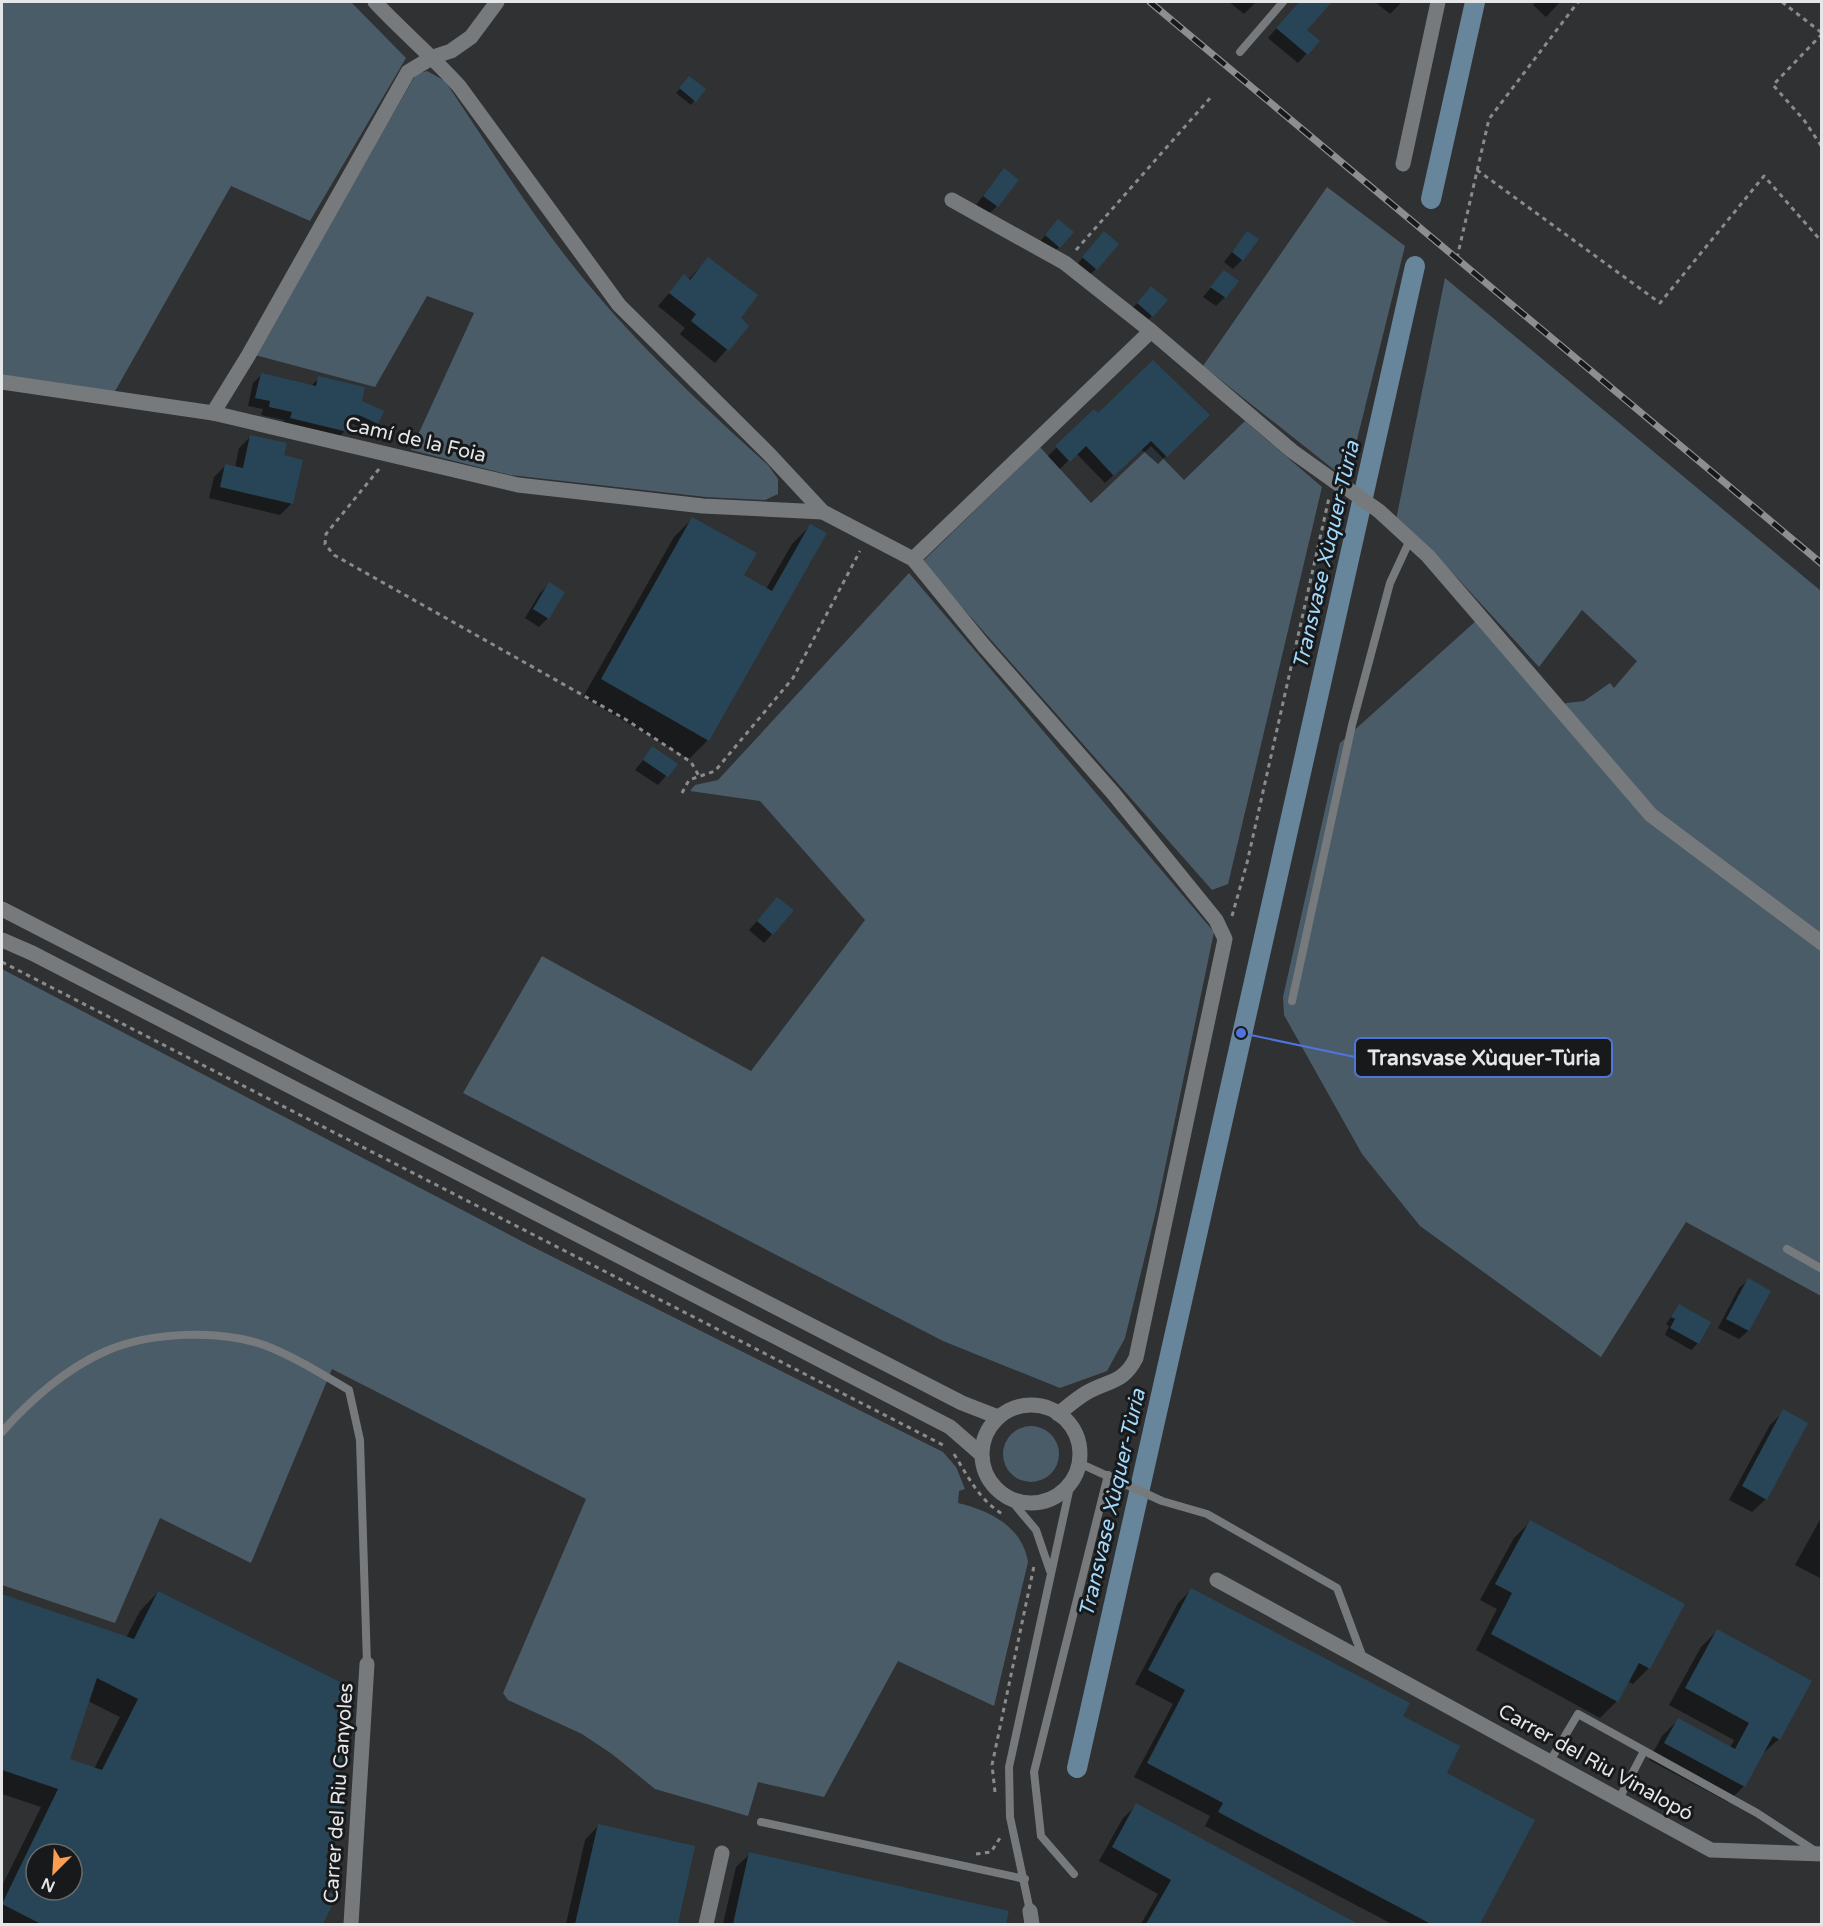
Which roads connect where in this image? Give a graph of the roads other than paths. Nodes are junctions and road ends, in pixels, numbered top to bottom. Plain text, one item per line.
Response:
1 (375, 2) edge
2 (497, 2) edge
3 (1283, 2) edge
4 (1438, 2) edge
5 (1240, 52) dead end
6 (433, 57) junction
7 (1403, 164) dead end
8 (952, 201) dead end
9 (1151, 331) junction
10 (2, 382) edge
11 (213, 413) junction
12 (823, 512) junction
13 (1410, 540) junction
14 (913, 559) junction
15 (2, 909) edge
16 (2, 940) edge
17 (1821, 943) edge
18 (1292, 1001) dead end
19 (1787, 1249) dead end
20 (1821, 1269) edge
21 (1058, 1413) junction
22 (998, 1417) junction
23 (2, 1432) edge
24 (981, 1454) junction
25 (1079, 1462) junction
26 (1112, 1476) junction
27 (1071, 1482) junction
28 (1010, 1498) junction
29 (1051, 1571) junction
30 (1216, 1580) dead end
31 (1363, 1658) junction
32 (367, 1664) joint
33 (1644, 1751) junction
34 (1550, 1761) junction
35 (1619, 1799) junction
36 (760, 1822) dead end
37 (722, 1853) dead end
38 (1819, 1853) edge
39 (1074, 1874) dead end
40 (1025, 1879) junction
41 (1031, 1918) edge
42 (351, 1924) edge
43 (706, 1924) edge

1 - 6 street
2 - 6 street
3 - 5 lane
4 - 7 street
6 - 11 street
6 - 12 street
8 - 9 street
9 - 13 street
9 - 14 street
10 - 11 street, Camí de la Foia
11 - 12 street, Camí de la Foia
12 - 14 street
13 - 17 street
13 - 18 lane
14 - 21 street
15 - 22 street
16 - 24 street
19 - 20 lane
21 - 22 street
21 - 25 street
22 - 24 street
23 - 32 lane
24 - 28 street
25 - 26 lane
25 - 27 street
26 - 31 lane
26 - 39 lane
27 - 28 street
27 - 29 lane
28 - 29 lane
29 - 40 lane
30 - 31 street, Carrer del Riu Vinalopó
31 - 34 street, Carrer del Riu Vinalopó
32 - 42 street, Carrer del Riu Canyoles
33 - 34 lane
33 - 35 lane
33 - 38 lane
34 - 35 street, Carrer del Riu Vinalopó
35 - 38 street, Carrer del Riu Vinalopó
36 - 40 lane
37 - 43 street
40 - 41 lane

